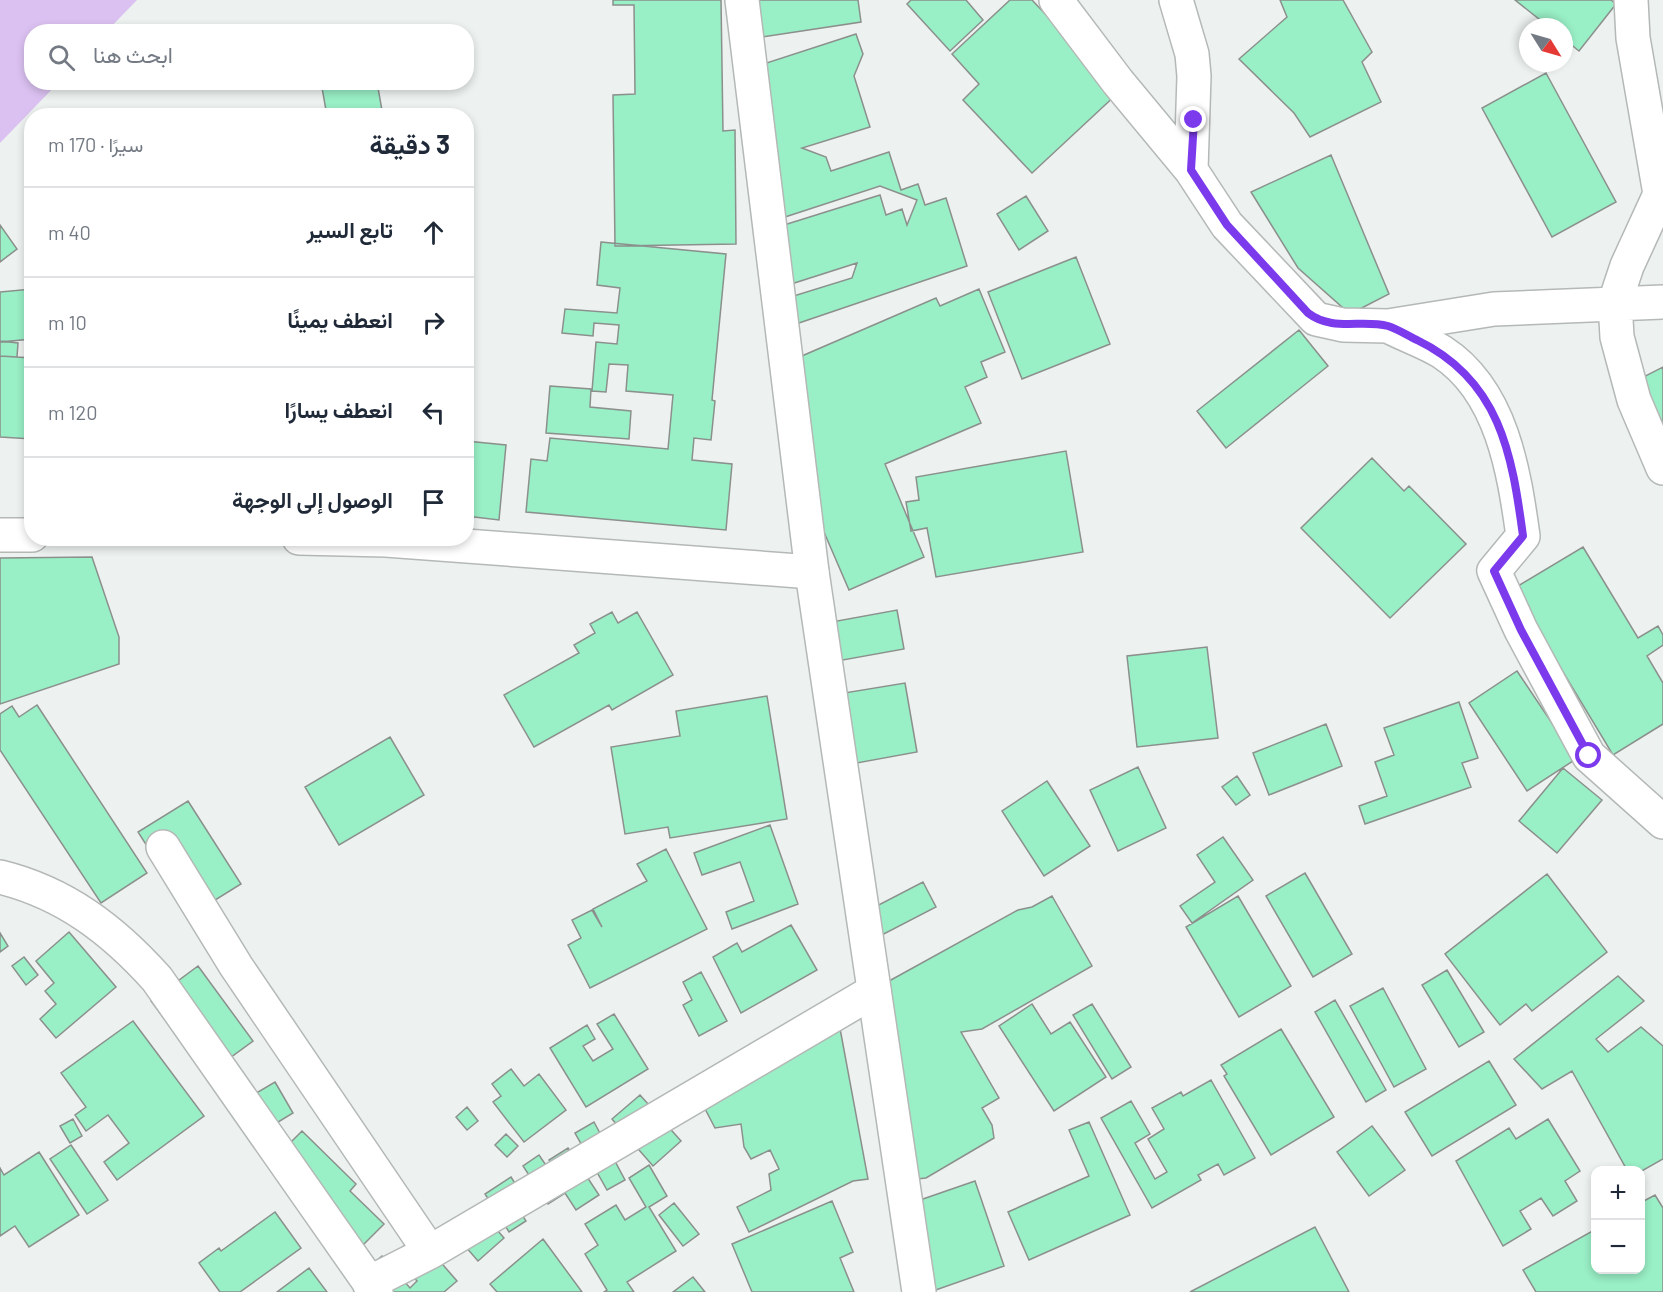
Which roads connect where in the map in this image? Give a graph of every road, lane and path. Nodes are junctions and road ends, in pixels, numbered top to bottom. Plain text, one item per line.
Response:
1 (742, 0) edge
2 (1056, 0) edge
3 (1176, 0) edge
4 (1631, 0) edge
5 (1191, 170) junction
6 (1662, 196) edge
7 (1615, 302) junction
8 (1663, 302) edge
9 (1388, 326) junction
10 (1663, 468) edge
11 (0, 535) edge
12 (24, 535) edge
13 (466, 546) edge
14 (812, 572) junction
15 (1663, 822) edge
16 (163, 846) dead end
17 (0, 877) edge
18 (874, 991) junction
19 (430, 1252) junction
20 (373, 1287) edge
21 (918, 1292) edge

1 - 14 street
2 - 5 street
3 - 5 street
4 - 6 street
5 - 9 street
6 - 7 street
7 - 8 street
7 - 9 street
7 - 10 street
9 - 15 street
11 - 12 street
13 - 14 street
14 - 18 street
16 - 19 street
17 - 20 street
18 - 19 street
18 - 21 street
19 - 20 street

